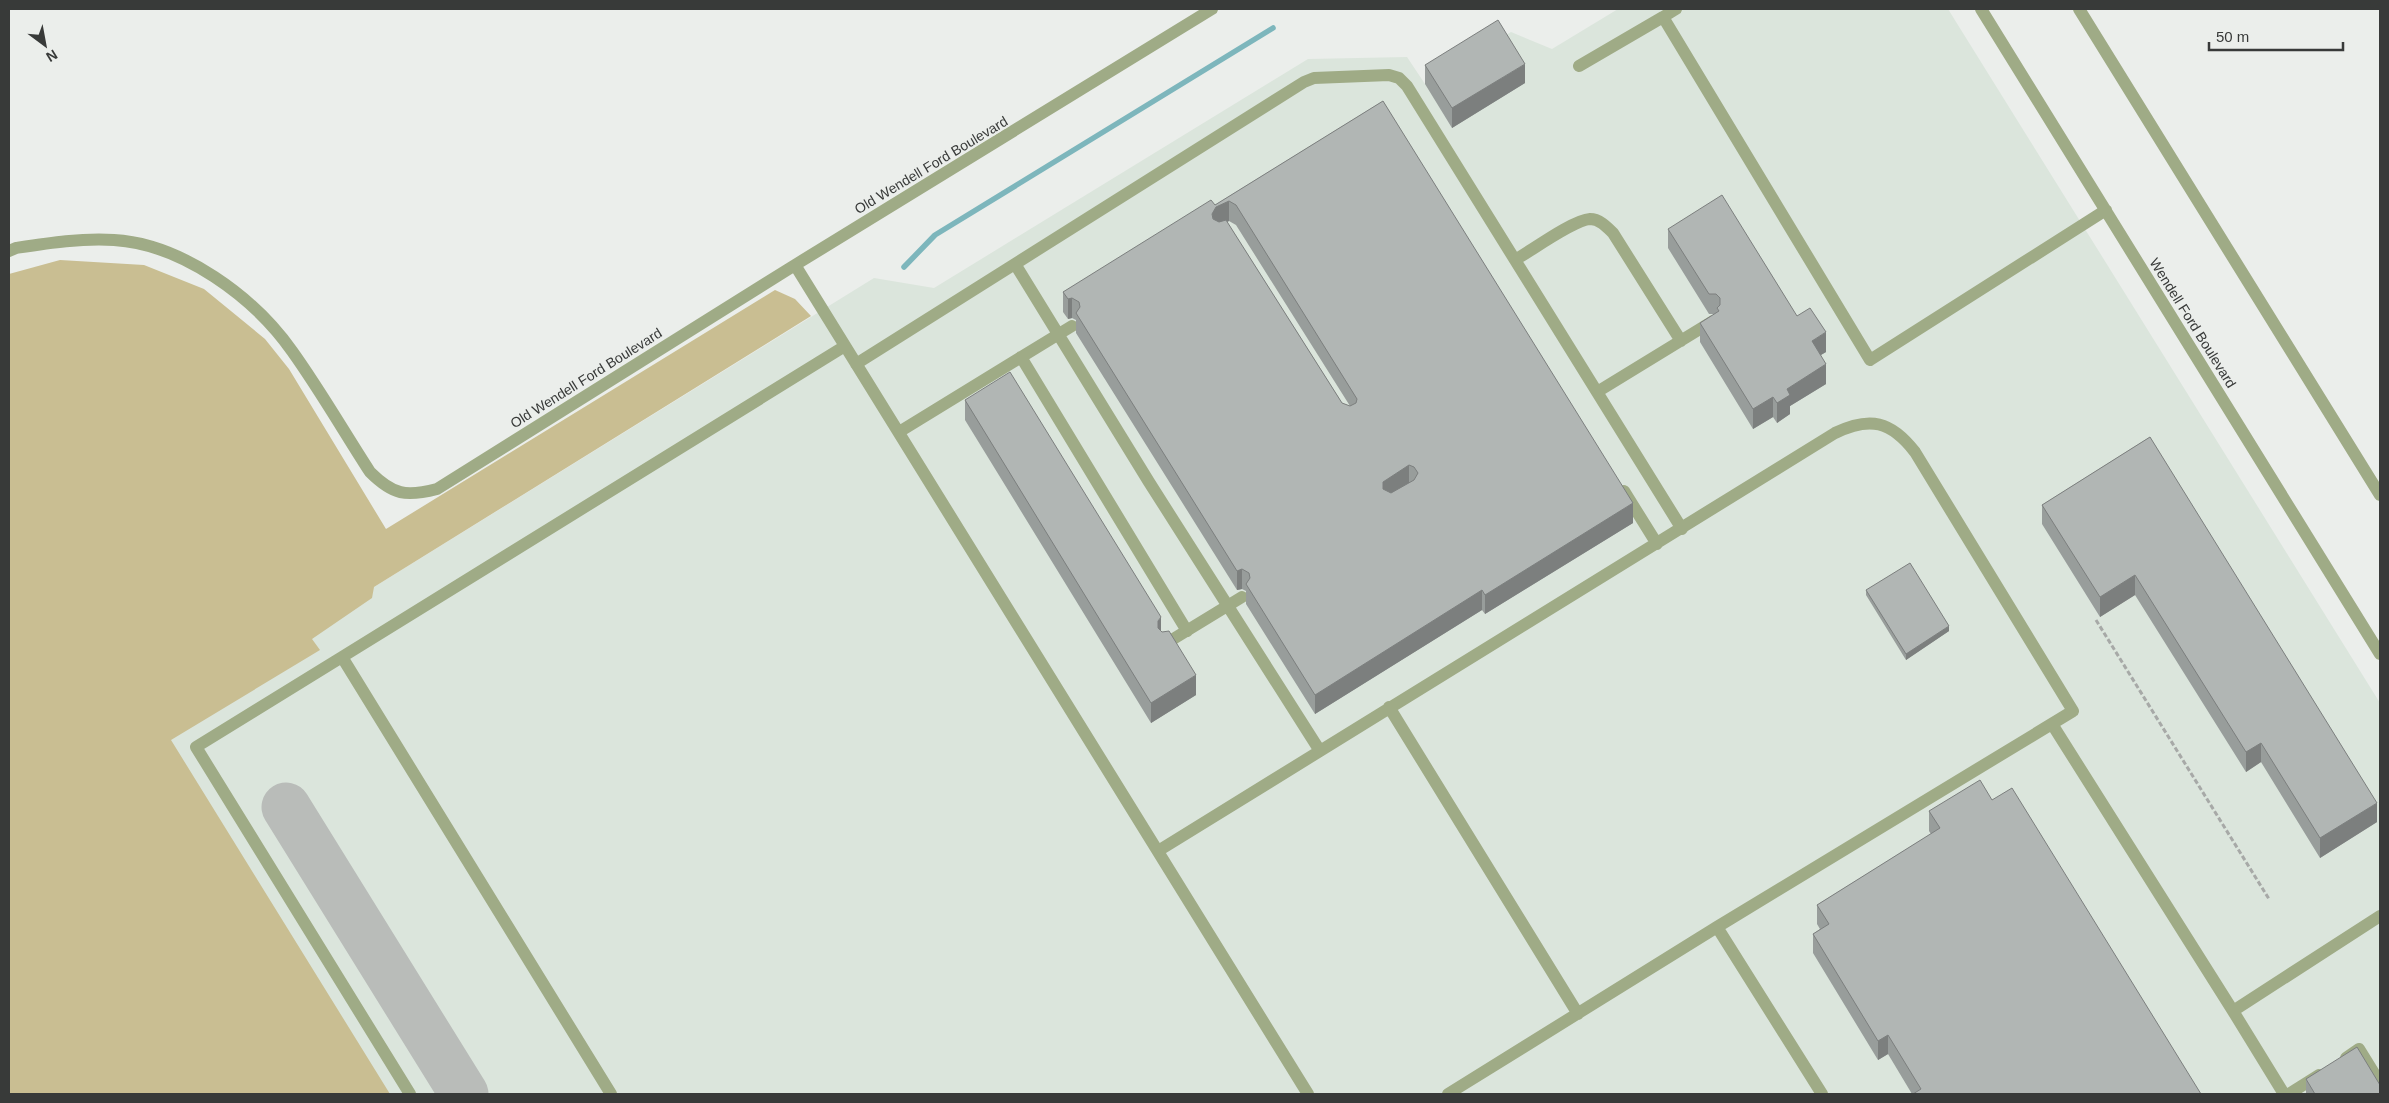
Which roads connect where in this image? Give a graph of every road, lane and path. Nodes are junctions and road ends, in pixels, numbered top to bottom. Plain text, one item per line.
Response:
1 (1212, 9) edge
2 (1676, 9) edge
3 (1981, 9) edge
4 (2079, 9) edge
5 (1663, 16) junction
6 (1579, 66) dead end
7 (2106, 210) junction
8 (9, 251) edge
9 (1515, 260) junction
10 (1015, 264) junction
11 (795, 265) junction
12 (1713, 321) edge
13 (1072, 326) dead end
14 (1059, 334) junction
15 (1681, 341) junction
16 (845, 346) junction
17 (1021, 357) junction
18 (856, 364) junction
19 (1597, 392) junction
20 (899, 432) junction
21 (1616, 478) edge
22 (2380, 495) edge
23 (1682, 529) junction
24 (1657, 544) junction
25 (1242, 597) dead end
26 (1228, 606) junction
27 (2096, 620) dead end
28 (1187, 631) junction
29 (1165, 644) edge
30 (2380, 654) edge
31 (342, 658) junction
32 (1389, 707) junction
33 (2052, 724) junction
34 (1320, 751) junction
35 (1158, 851) junction
36 (2269, 898) dead end
37 (2380, 916) edge
38 (1717, 927) junction
39 (2233, 1011) junction
40 (1578, 1014) junction
41 (2380, 1083) edge
42 (410, 1094) edge
43 (612, 1094) edge
44 (1308, 1094) edge
45 (1448, 1094) edge
46 (1822, 1094) edge
47 (2284, 1094) edge
48 (2289, 1094) edge

1 - 11 street, Old Wendell Ford Boulevard
2 - 5 street
3 - 7 street, Wendell Ford Boulevard
4 - 22 street
5 - 6 street
5 - 7 street
7 - 30 street, Wendell Ford Boulevard
8 - 11 street, Old Wendell Ford Boulevard
9 - 10 street
9 - 15 street
9 - 19 street
10 - 14 street
10 - 18 street
11 - 16 street
12 - 15 street
13 - 14 street
14 - 17 street
14 - 26 street
15 - 19 street
16 - 18 street
16 - 31 street
17 - 20 street
17 - 28 street
18 - 20 street
19 - 23 street
20 - 35 street
21 - 24 street
23 - 24 street
23 - 33 street
24 - 32 street
25 - 26 street
26 - 28 street
26 - 34 street
27 - 36 path
28 - 29 street
31 - 42 street
31 - 43 street
32 - 34 street
32 - 40 street
33 - 38 street
33 - 39 street
34 - 35 street
35 - 44 street
37 - 39 street
38 - 40 street
38 - 46 street
39 - 47 street
40 - 45 street
41 - 48 street

